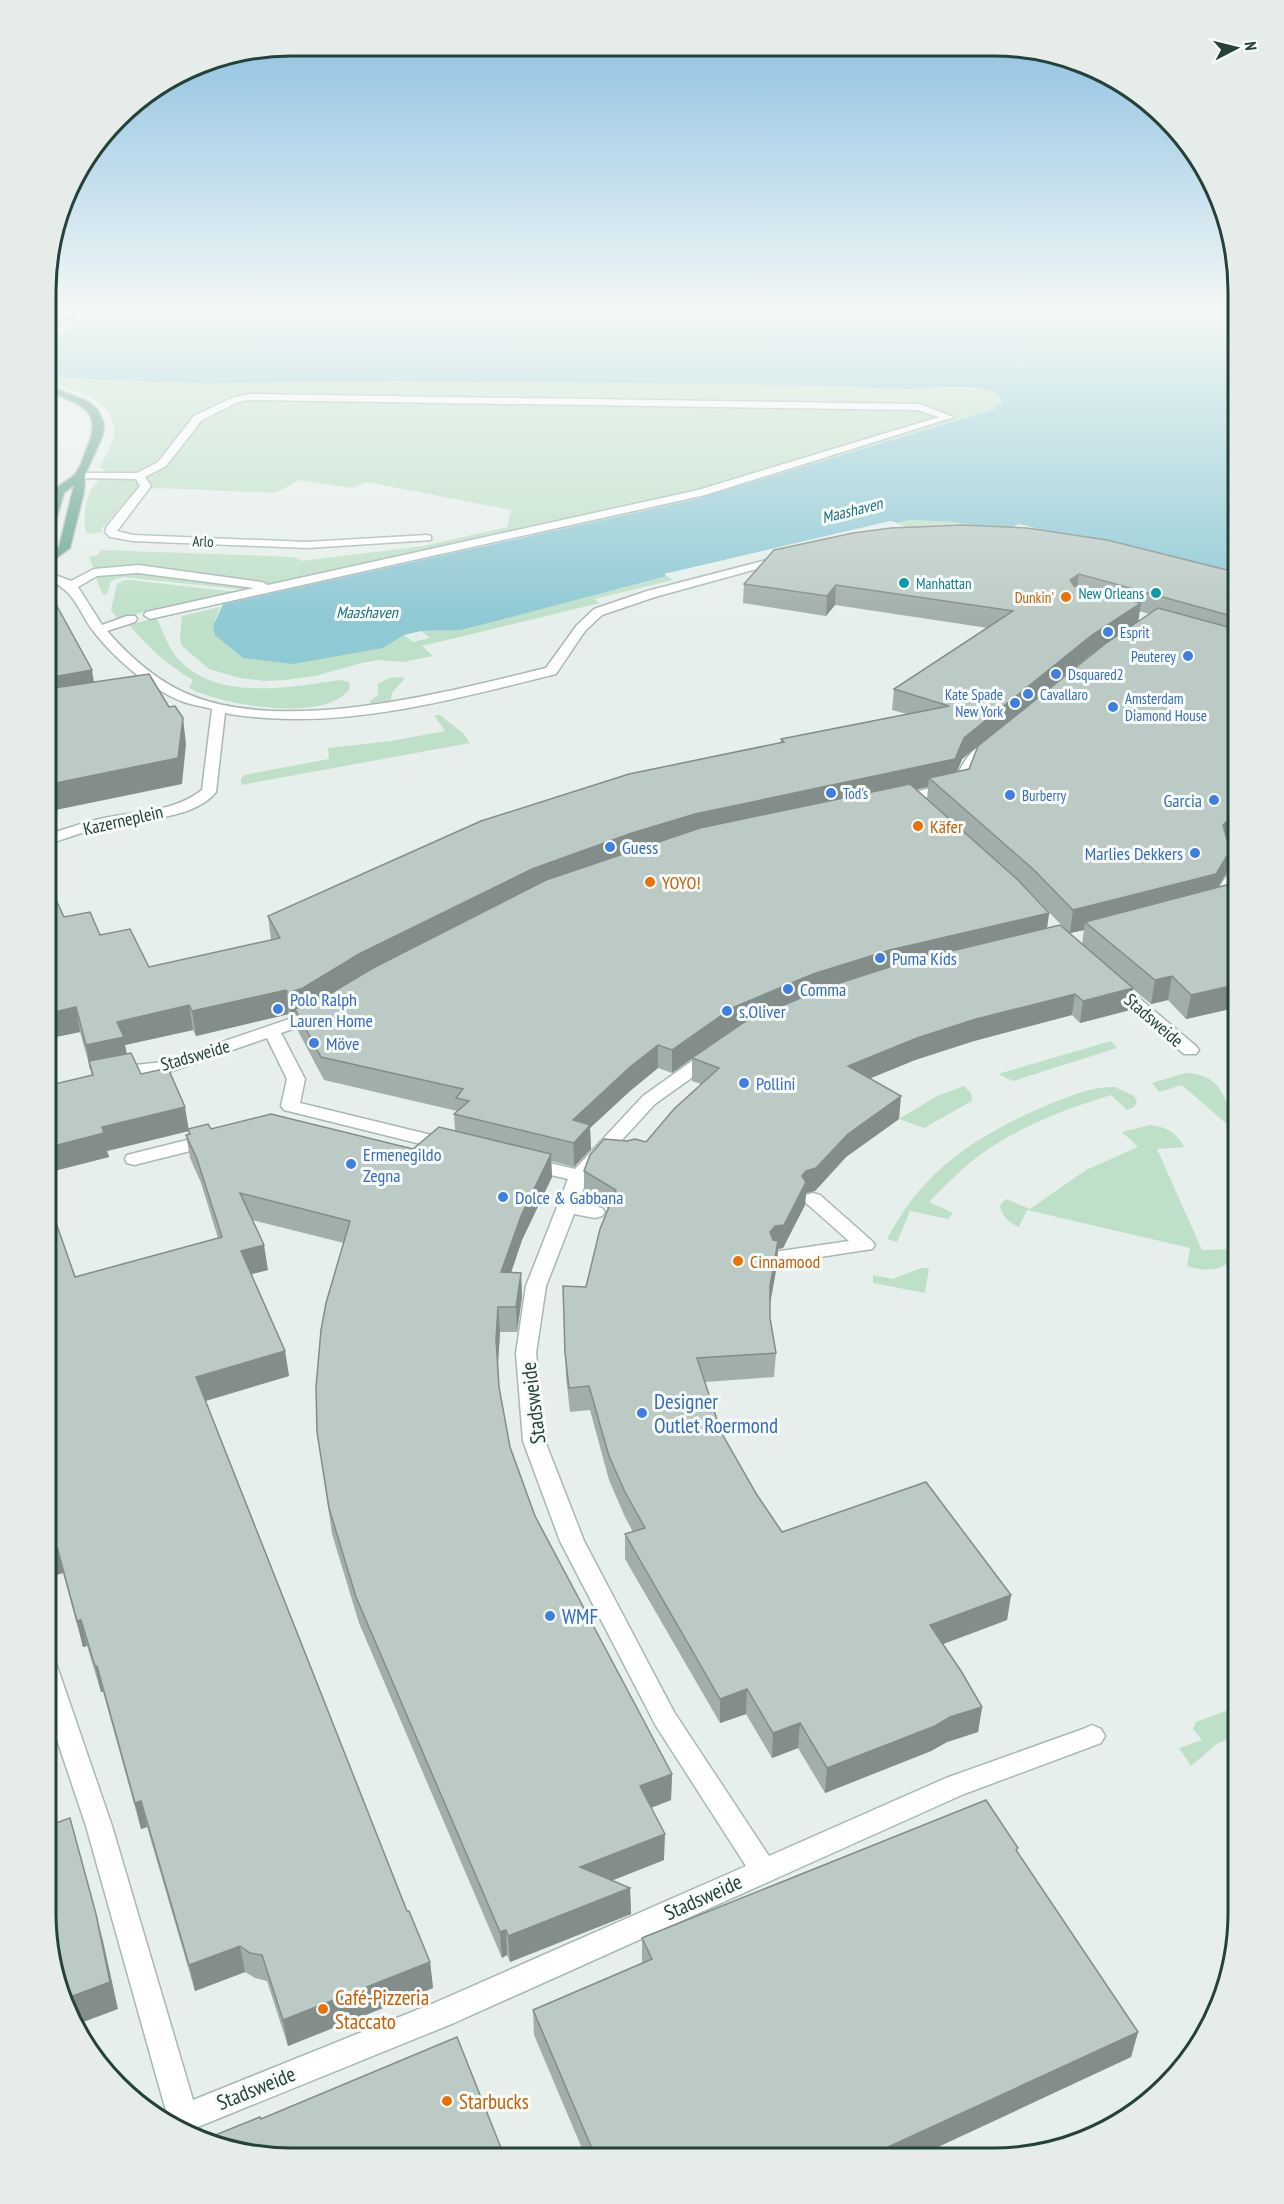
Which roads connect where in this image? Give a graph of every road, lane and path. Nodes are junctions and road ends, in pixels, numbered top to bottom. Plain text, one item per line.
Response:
1 (98, 418) edge
2 (198, 418) edge
3 (946, 418) edge
4 (80, 475) junction
5 (139, 476) junction
6 (56, 502) edge
7 (427, 538) dead end
8 (56, 555) edge
9 (797, 555) edge
10 (56, 579) edge
11 (71, 586) junction
12 (273, 587) junction
13 (150, 615) dead end
14 (130, 619) dead end
15 (99, 630) junction
16 (168, 688) junction
17 (146, 692) edge
18 (219, 708) junction
19 (1005, 734) edge
20 (912, 797) junction
21 (882, 803) edge
22 (928, 810) edge
23 (56, 837) edge
24 (1228, 886) edge
25 (1197, 907) edge
26 (1100, 973) edge
27 (332, 1006) edge
28 (272, 1031) junction
29 (722, 1048) edge
30 (1190, 1050) dead end
31 (105, 1074) edge
32 (290, 1106) junction
33 (273, 1115) edge
34 (225, 1136) edge
35 (467, 1149) edge
36 (598, 1153) junction
37 (617, 1155) edge
38 (134, 1159) dead end
39 (513, 1160) edge
40 (579, 1176) junction
41 (813, 1199) dead end
42 (566, 1207) junction
43 (595, 1212) dead end
44 (781, 1257) dead end
45 (56, 1699) edge
46 (1092, 1736) dead end
47 (764, 1870) junction

1 - 4 main road
2 - 5 street
3 - 12 street
4 - 5 street
4 - 6 main road
4 - 8 main road
5 - 7 street, Arlo
9 - 18 street
10 - 11 street
11 - 12 street
11 - 15 street
12 - 13 street
14 - 15 street
15 - 16 street
16 - 17 street
16 - 18 street
18 - 23 street, Kazerneplein
19 - 20 street
20 - 21 street
20 - 22 street
24 - 25 street
26 - 30 street, Stadsweide
27 - 28 street, Stadsweide
28 - 31 street, Stadsweide
28 - 32 street
29 - 36 street, Stadsweide
32 - 33 street
32 - 35 street
34 - 38 street
36 - 37 street
36 - 40 street, Stadsweide
39 - 40 street
40 - 42 street, Stadsweide
41 - 44 street
42 - 43 street
42 - 47 street, Stadsweide
45 - 47 street, Stadsweide
46 - 47 street, Stadsweide

